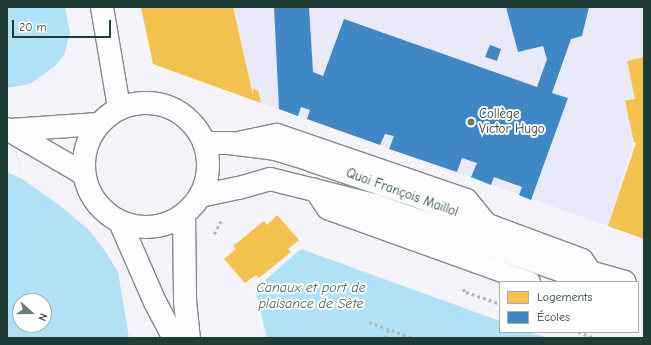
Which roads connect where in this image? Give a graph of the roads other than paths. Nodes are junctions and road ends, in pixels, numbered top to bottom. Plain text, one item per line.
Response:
1 (102, 7) edge
2 (119, 108) junction
3 (98, 124) junction
4 (9, 130) edge
5 (204, 143) junction
6 (84, 174) junction
7 (313, 188) junction
8 (200, 196) junction
9 (184, 214) junction
10 (120, 222) junction
11 (604, 278) edge
12 (527, 281) edge
13 (174, 338) edge
14 (189, 338) edge

1 - 2 main road
2 - 3 main road
2 - 5 main road
3 - 4 main road
3 - 6 main road
4 - 6 main road
5 - 8 main road
5 - 11 main road, Quai François Maillol
6 - 10 main road
7 - 8 main road, Quai François Maillol
7 - 11 main road, Quai François Maillol
7 - 12 lane
8 - 9 main road
9 - 10 main road
9 - 14 main road
10 - 13 main road

